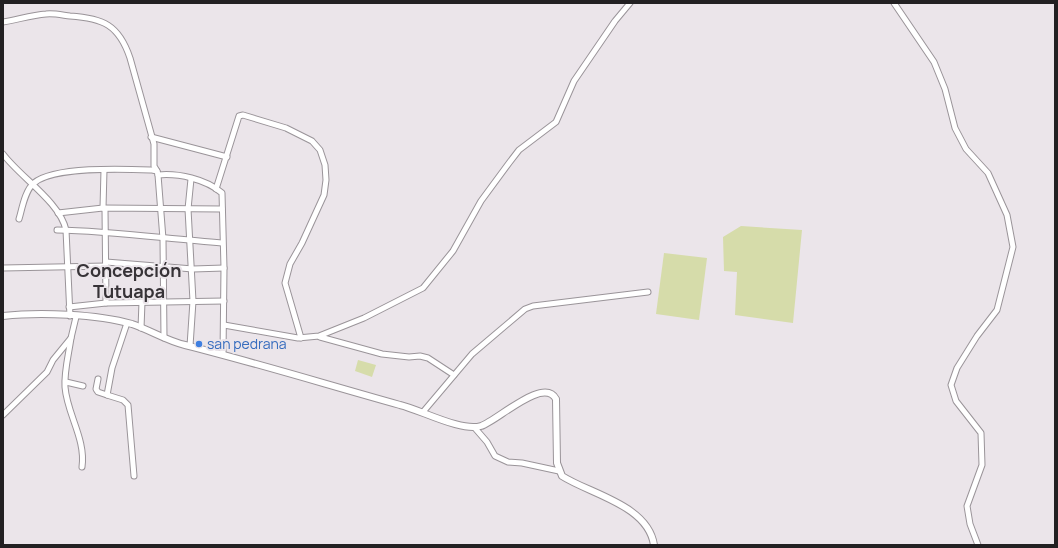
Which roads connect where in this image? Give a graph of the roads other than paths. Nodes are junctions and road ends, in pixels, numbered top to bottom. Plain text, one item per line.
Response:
1 (630, 3) edge
2 (894, 3) edge
3 (3, 22) edge
4 (151, 137) junction
5 (3, 154) edge
6 (227, 157) junction
7 (104, 170) junction
8 (157, 173) junction
9 (191, 179) junction
10 (32, 184) junction
11 (216, 189) junction
12 (103, 208) junction
13 (188, 209) junction
14 (222, 209) junction
15 (161, 210) junction
16 (58, 213) junction
17 (19, 220) dead end
18 (57, 230) dead end
19 (66, 230) junction
20 (105, 231) junction
21 (163, 239) junction
22 (191, 241) junction
23 (222, 243) junction
24 (106, 264) junction
25 (67, 266) junction
26 (164, 267) junction
27 (3, 268) edge
28 (224, 268) junction
29 (193, 269) junction
30 (648, 292) dead end
31 (224, 301) junction
32 (142, 302) junction
33 (164, 302) junction
34 (193, 302) junction
35 (106, 304) junction
36 (69, 307) junction
37 (3, 316) edge
38 (73, 316) junction
39 (127, 323) junction
40 (224, 325) junction
41 (141, 328) junction
42 (319, 336) junction
43 (71, 338) junction
44 (164, 338) junction
45 (301, 338) junction
46 (190, 346) junction
47 (223, 354) junction
48 (454, 375) junction
49 (98, 379) dead end
50 (66, 382) junction
51 (83, 386) dead end
52 (107, 395) junction
53 (423, 412) junction
54 (3, 415) edge
55 (474, 427) junction
56 (82, 467) dead end
57 (559, 471) junction
58 (134, 476) dead end
59 (654, 545) edge
60 (978, 545) edge

1 - 42 street
2 - 60 street
3 - 4 street
4 - 6 street
4 - 8 street
5 - 10 street
6 - 11 street
6 - 45 street
7 - 8 street
7 - 10 street
7 - 12 street
8 - 9 street
8 - 15 street
9 - 11 street
9 - 13 street
10 - 16 street
10 - 17 street
11 - 14 street
12 - 15 street
12 - 16 street
12 - 20 street
13 - 14 street
13 - 15 street
13 - 22 street
14 - 23 street
15 - 21 street
16 - 19 street
18 - 19 street
19 - 20 street
19 - 25 street
20 - 21 street
20 - 24 street
21 - 22 street
21 - 26 street
22 - 23 street
22 - 29 street
23 - 28 street
24 - 25 street
24 - 26 street
24 - 35 street
25 - 27 street
25 - 36 street
26 - 29 street
26 - 33 street
28 - 29 street
28 - 31 street
29 - 34 street
30 - 48 street
31 - 34 street
31 - 40 street
32 - 33 street
32 - 35 street
32 - 41 street
33 - 34 street
33 - 44 street
34 - 46 street
35 - 36 street
36 - 38 street
37 - 38 street
38 - 39 street
38 - 43 street
39 - 41 street
39 - 52 street
40 - 45 street
40 - 47 street
41 - 44 street
42 - 45 street
42 - 48 street
43 - 50 street
43 - 54 street
44 - 46 street
46 - 47 street
47 - 53 street
48 - 53 street
49 - 52 street
50 - 51 street
50 - 56 street
52 - 58 street
53 - 55 street
55 - 57 street
55 - 57 street
57 - 59 street

